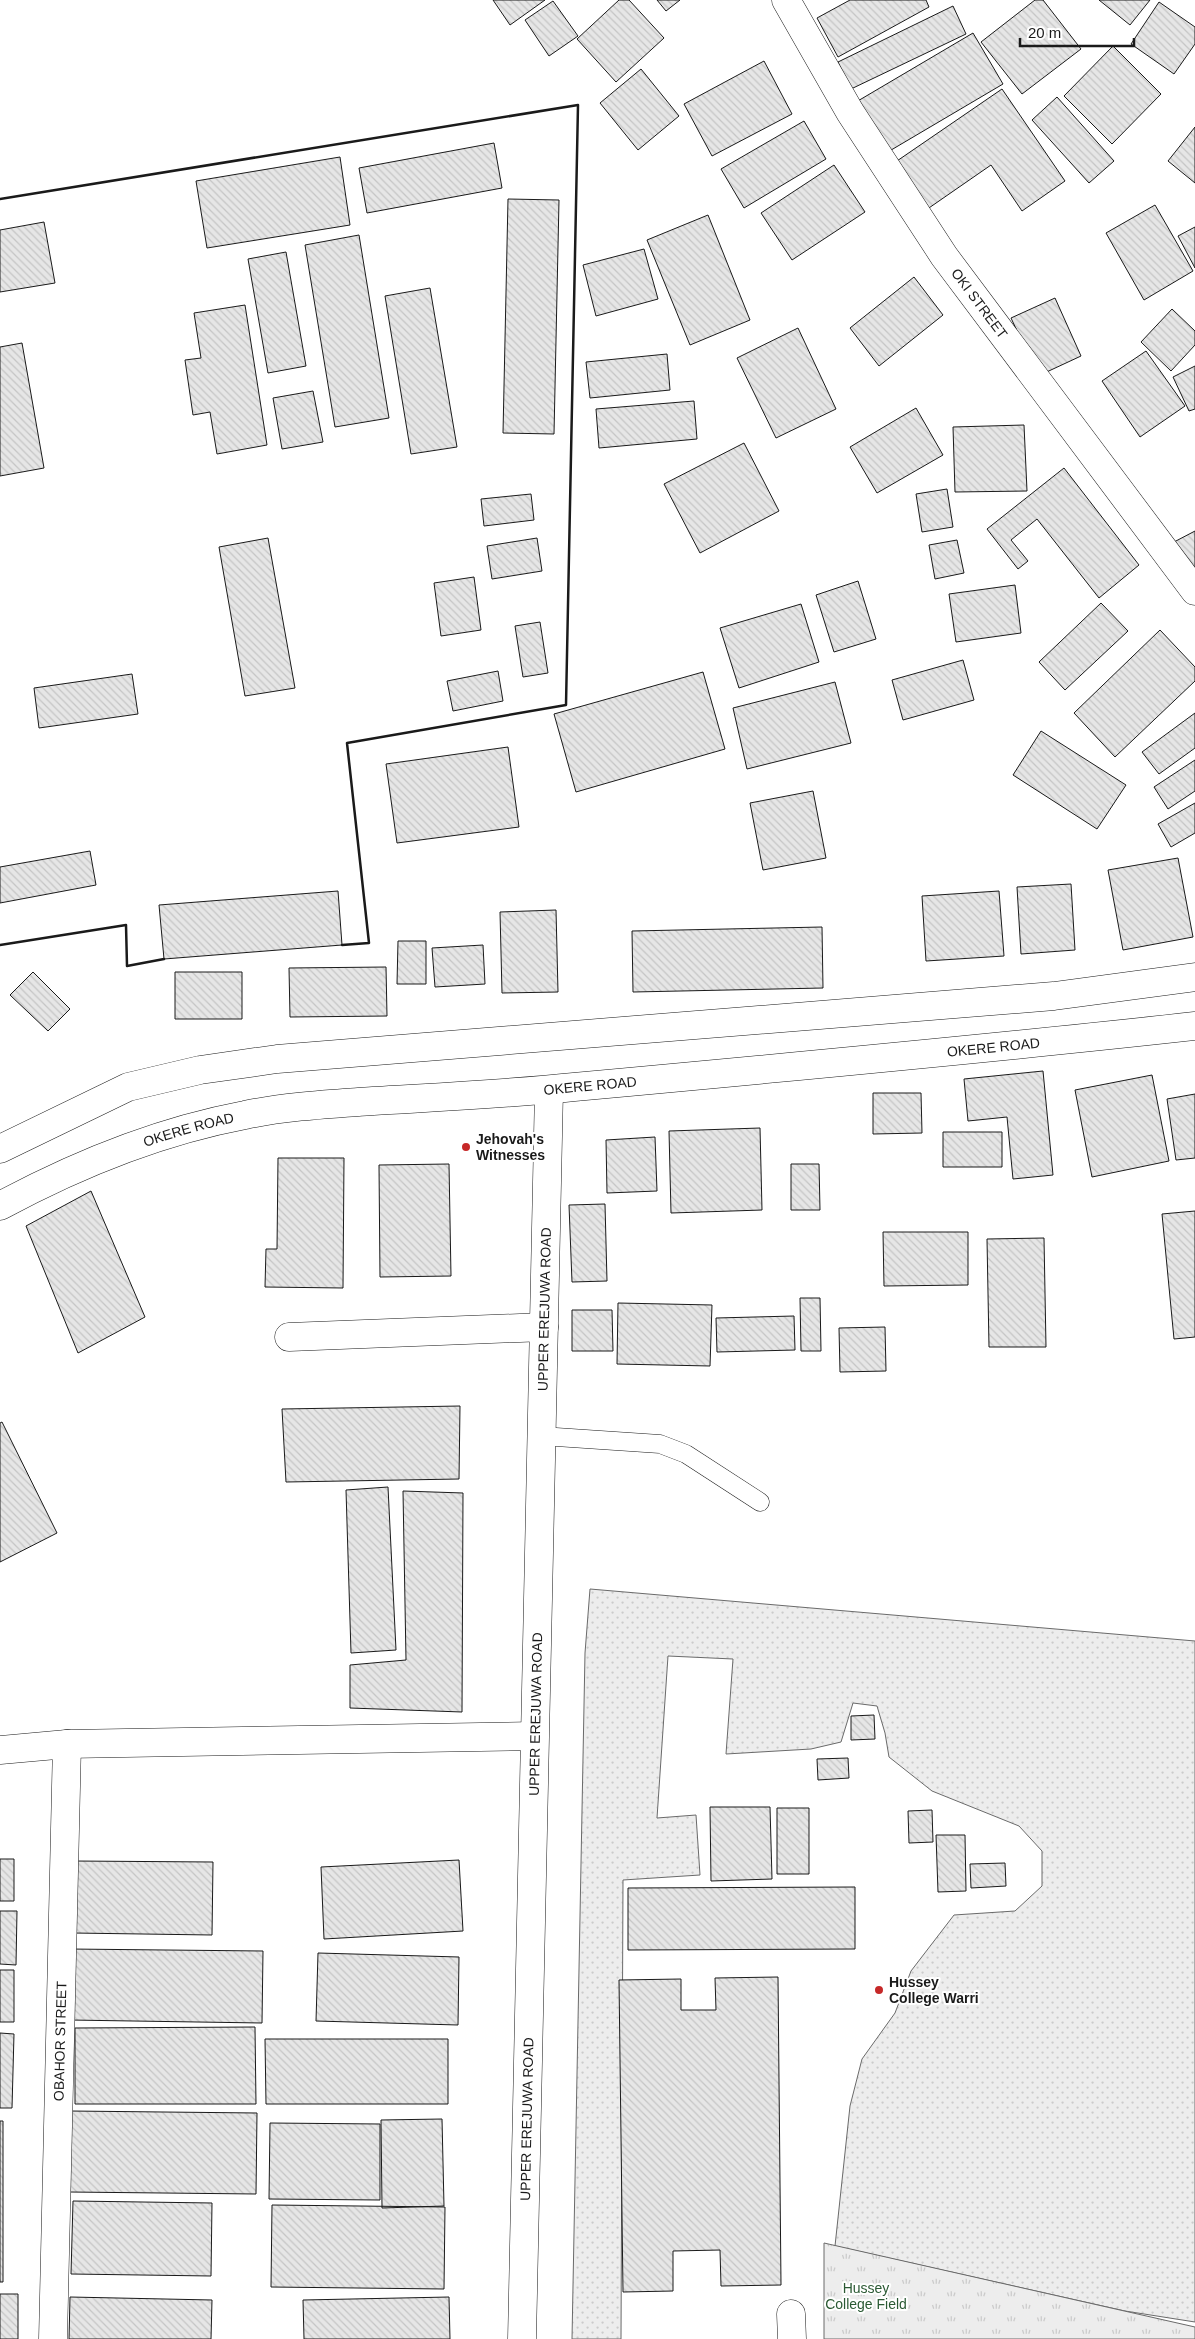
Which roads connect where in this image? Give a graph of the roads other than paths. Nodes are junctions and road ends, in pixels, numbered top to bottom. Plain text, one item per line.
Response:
1 (786, 0) edge
2 (1195, 591) edge
3 (1195, 977) edge
4 (1195, 1026) edge
5 (550, 1090) junction
6 (0, 1149) edge
7 (0, 1206) edge
8 (544, 1327) junction
9 (289, 1337) dead end
10 (541, 1436) junction
11 (760, 1502) dead end
12 (534, 1736) junction
13 (67, 1744) junction
14 (0, 1750) edge
15 (53, 2339) edge
16 (522, 2339) edge

1 - 2 street, OKI STREET
3 - 6 street
4 - 5 street, OKERE ROAD
5 - 7 street, OKERE ROAD
5 - 8 street, UPPER EREJUWA ROAD
8 - 9 street
8 - 10 street, UPPER EREJUWA ROAD
10 - 11 lane
10 - 12 street, UPPER EREJUWA ROAD
12 - 13 street
12 - 16 street, UPPER EREJUWA ROAD
13 - 14 street
13 - 15 street, OBAHOR STREET

